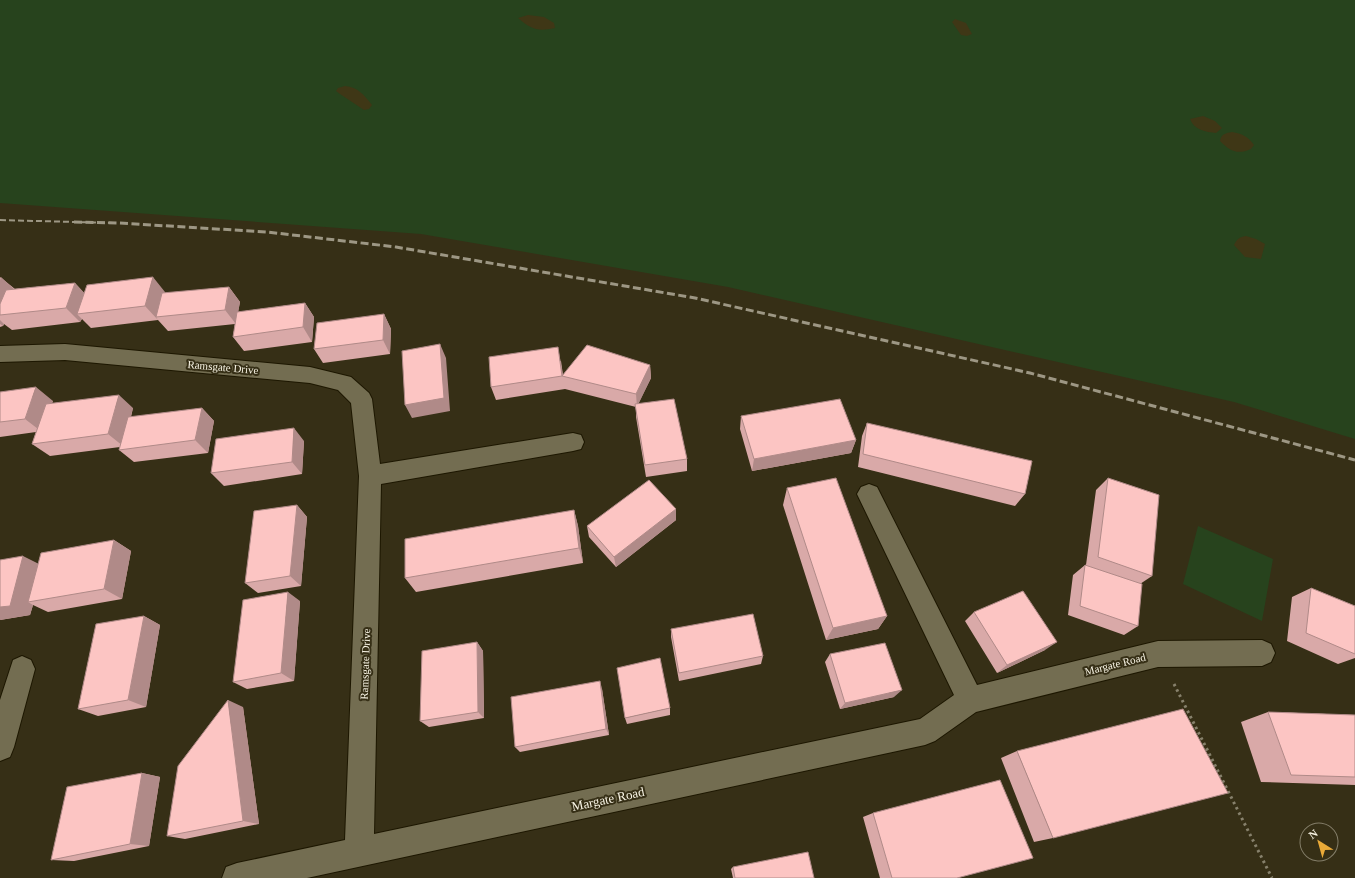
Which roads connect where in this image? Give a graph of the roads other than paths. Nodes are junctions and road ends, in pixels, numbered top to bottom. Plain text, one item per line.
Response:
1 (0, 354) edge
2 (573, 442) dead end
3 (370, 476) junction
4 (869, 494) dead end
5 (1262, 653) dead end
6 (22, 669) dead end
7 (970, 700) junction
8 (0, 747) edge
9 (359, 852) junction
10 (237, 878) edge

1 - 3 street, Ramsgate Drive
2 - 3 street
3 - 9 street, Ramsgate Drive
4 - 7 street
5 - 7 street, Margate Road
6 - 8 street
7 - 9 street, Margate Road
9 - 10 street, Margate Road

